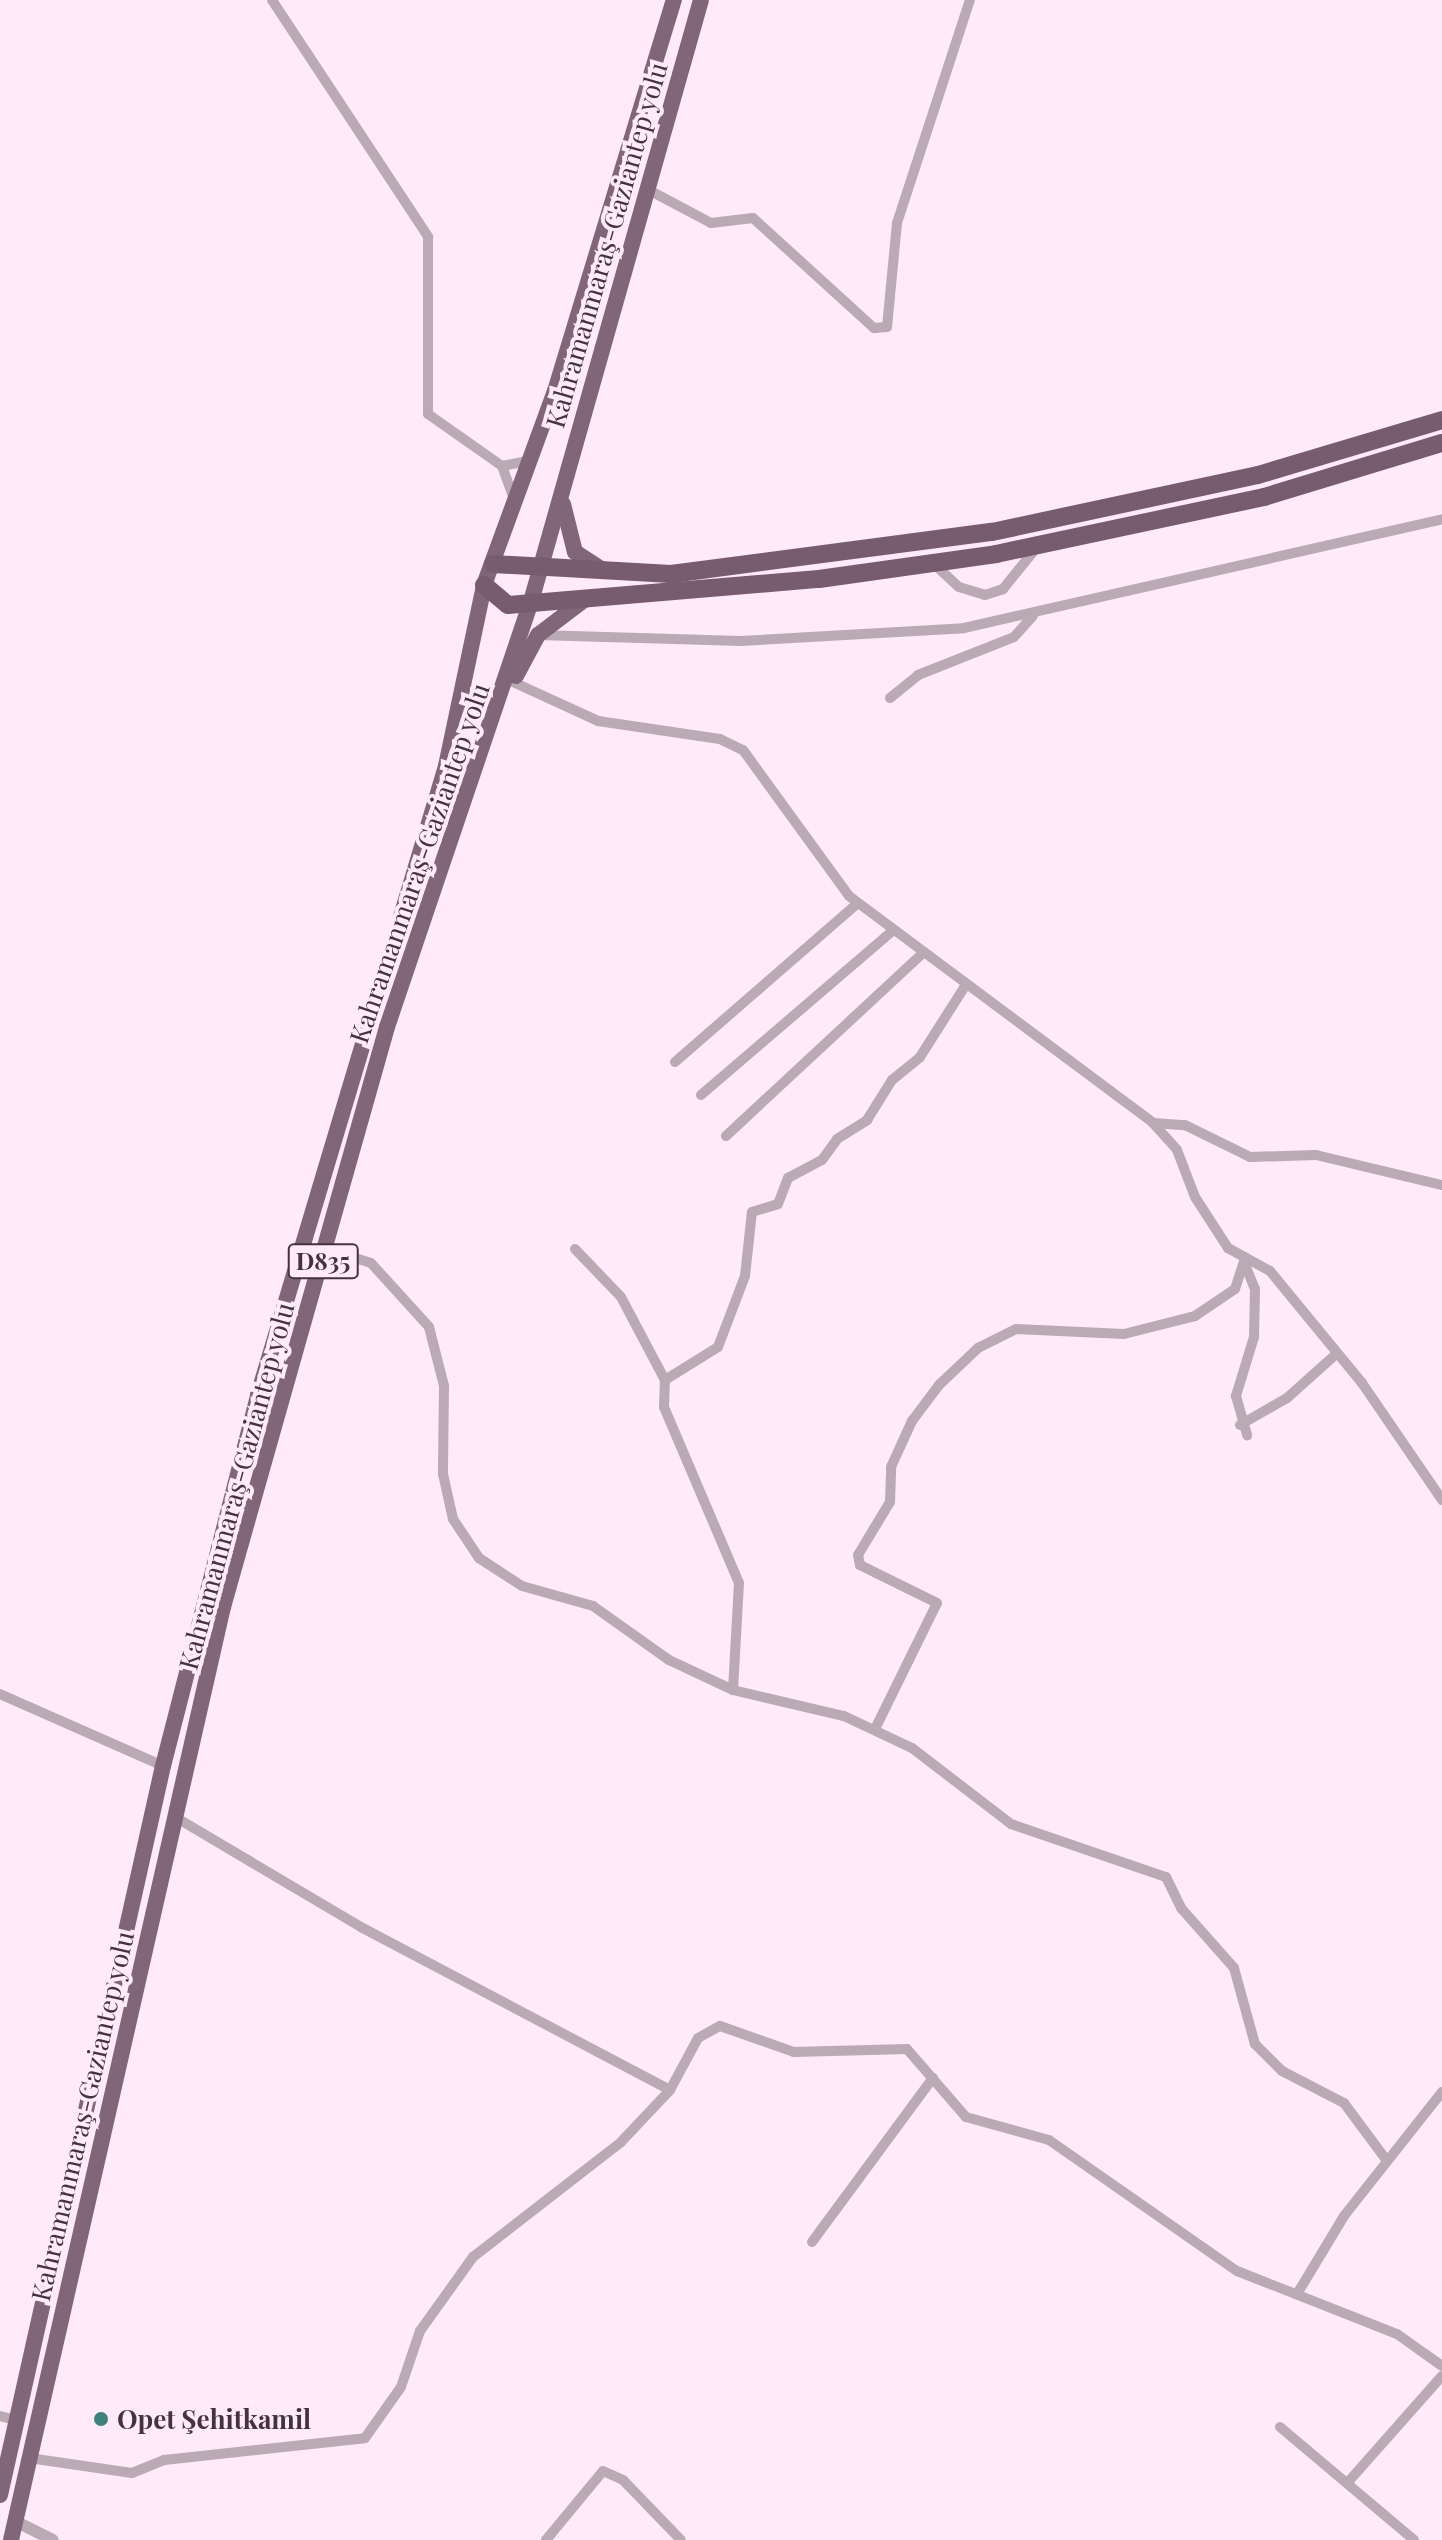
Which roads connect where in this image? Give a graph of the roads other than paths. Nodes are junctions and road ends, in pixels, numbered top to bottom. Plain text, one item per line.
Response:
1 (272, 0) edge
2 (674, 0) edge
3 (701, 0) edge
4 (970, 0) edge
5 (643, 187) junction
6 (1442, 420) edge
7 (1442, 443) edge
8 (532, 456) junction
9 (502, 466) junction
10 (563, 489) junction
11 (514, 506) junction
12 (1442, 519) edge
13 (1037, 547) junction
14 (933, 563) junction
15 (493, 564) junction
16 (540, 569) junction
17 (612, 574) junction
18 (484, 585) junction
19 (596, 594) junction
20 (532, 598) junction
21 (1034, 615) junction
22 (538, 635) junction
23 (513, 682) junction
24 (890, 698) dead end
25 (491, 728) junction
26 (858, 903) junction
27 (890, 933) junction
28 (920, 956) junction
29 (965, 986) junction
30 (675, 1062) dead end
31 (701, 1095) dead end
32 (1153, 1123) junction
33 (726, 1136) dead end
34 (1442, 1185) edge
35 (327, 1249) junction
36 (575, 1249) dead end
37 (1245, 1263) junction
38 (1334, 1356) junction
39 (665, 1380) junction
40 (1442, 1500) edge
41 (733, 1690) junction
42 (0, 1694) edge
43 (875, 1729) junction
44 (163, 1766) junction
45 (177, 1818) junction
46 (933, 2078) junction
47 (670, 2090) junction
48 (1442, 2092) edge
49 (1387, 2161) junction
50 (812, 2242) dead end
51 (1297, 2294) junction
52 (1442, 2366) edge
53 (1442, 2376) edge
54 (8, 2418) edge
55 (1280, 2427) dead end
56 (29, 2458) junction
57 (3, 2469) edge
58 (1349, 2481) junction
59 (0, 2495) edge
60 (15, 2521) junction
61 (11, 2540) edge
62 (53, 2540) edge
63 (546, 2540) edge
64 (681, 2540) edge
65 (1414, 2540) edge

1 - 9 street
2 - 8 highway, Kahramanmaraş-Gaziantep yolu / D835
3 - 5 highway, Kahramanmaraş-Gaziantep yolu / D835
4 - 5 street
5 - 10 highway, Kahramanmaraş-Gaziantep yolu / D835
6 - 17 highway
7 - 13 highway
8 - 9 street
8 - 11 highway, Kahramanmaraş-Gaziantep yolu / D835
9 - 11 street
10 - 16 highway, Kahramanmaraş-Gaziantep yolu / D835
10 - 17 highway
11 - 15 highway, Kahramanmaraş-Gaziantep yolu / D835
12 - 21 street
13 - 14 highway
13 - 14 street
14 - 19 highway
15 - 16 highway
15 - 18 highway, Kahramanmaraş-Gaziantep yolu / D835
16 - 17 highway
16 - 20 highway, Kahramanmaraş-Gaziantep yolu / D835
18 - 20 highway
18 - 44 highway, Kahramanmaraş-Gaziantep yolu / D835
19 - 20 highway
19 - 22 highway
20 - 25 highway, Kahramanmaraş-Gaziantep yolu / D835
21 - 22 street
21 - 24 street
22 - 23 highway
23 - 25 highway
23 - 26 street
25 - 35 highway, Kahramanmaraş-Gaziantep yolu / D835
26 - 27 street
26 - 30 street
27 - 28 street
27 - 31 street
28 - 29 street
28 - 33 street
29 - 32 street
29 - 39 street
32 - 34 street
32 - 37 street
35 - 41 street
35 - 45 highway, Kahramanmaraş-Gaziantep yolu / D835
36 - 39 street
37 - 38 street
37 - 38 street
37 - 43 street
38 - 40 street
39 - 41 street
41 - 43 street
42 - 44 street
43 - 49 street
44 - 54 highway, Kahramanmaraş-Gaziantep yolu / D835
45 - 47 street
45 - 56 highway, Kahramanmaraş-Gaziantep yolu / D835
46 - 47 street
46 - 50 street
46 - 51 street
47 - 56 street
48 - 49 street
49 - 51 street
51 - 52 street
53 - 58 street
54 - 57 highway, Kahramanmaraş-Gaziantep yolu / D835
55 - 58 street
56 - 60 highway, Kahramanmaraş-Gaziantep yolu / D835
57 - 59 highway, Kahramanmaraş-Gaziantep yolu / D835
58 - 65 street
60 - 61 highway, Kahramanmaraş-Gaziantep yolu / D835
60 - 62 street
63 - 64 street

